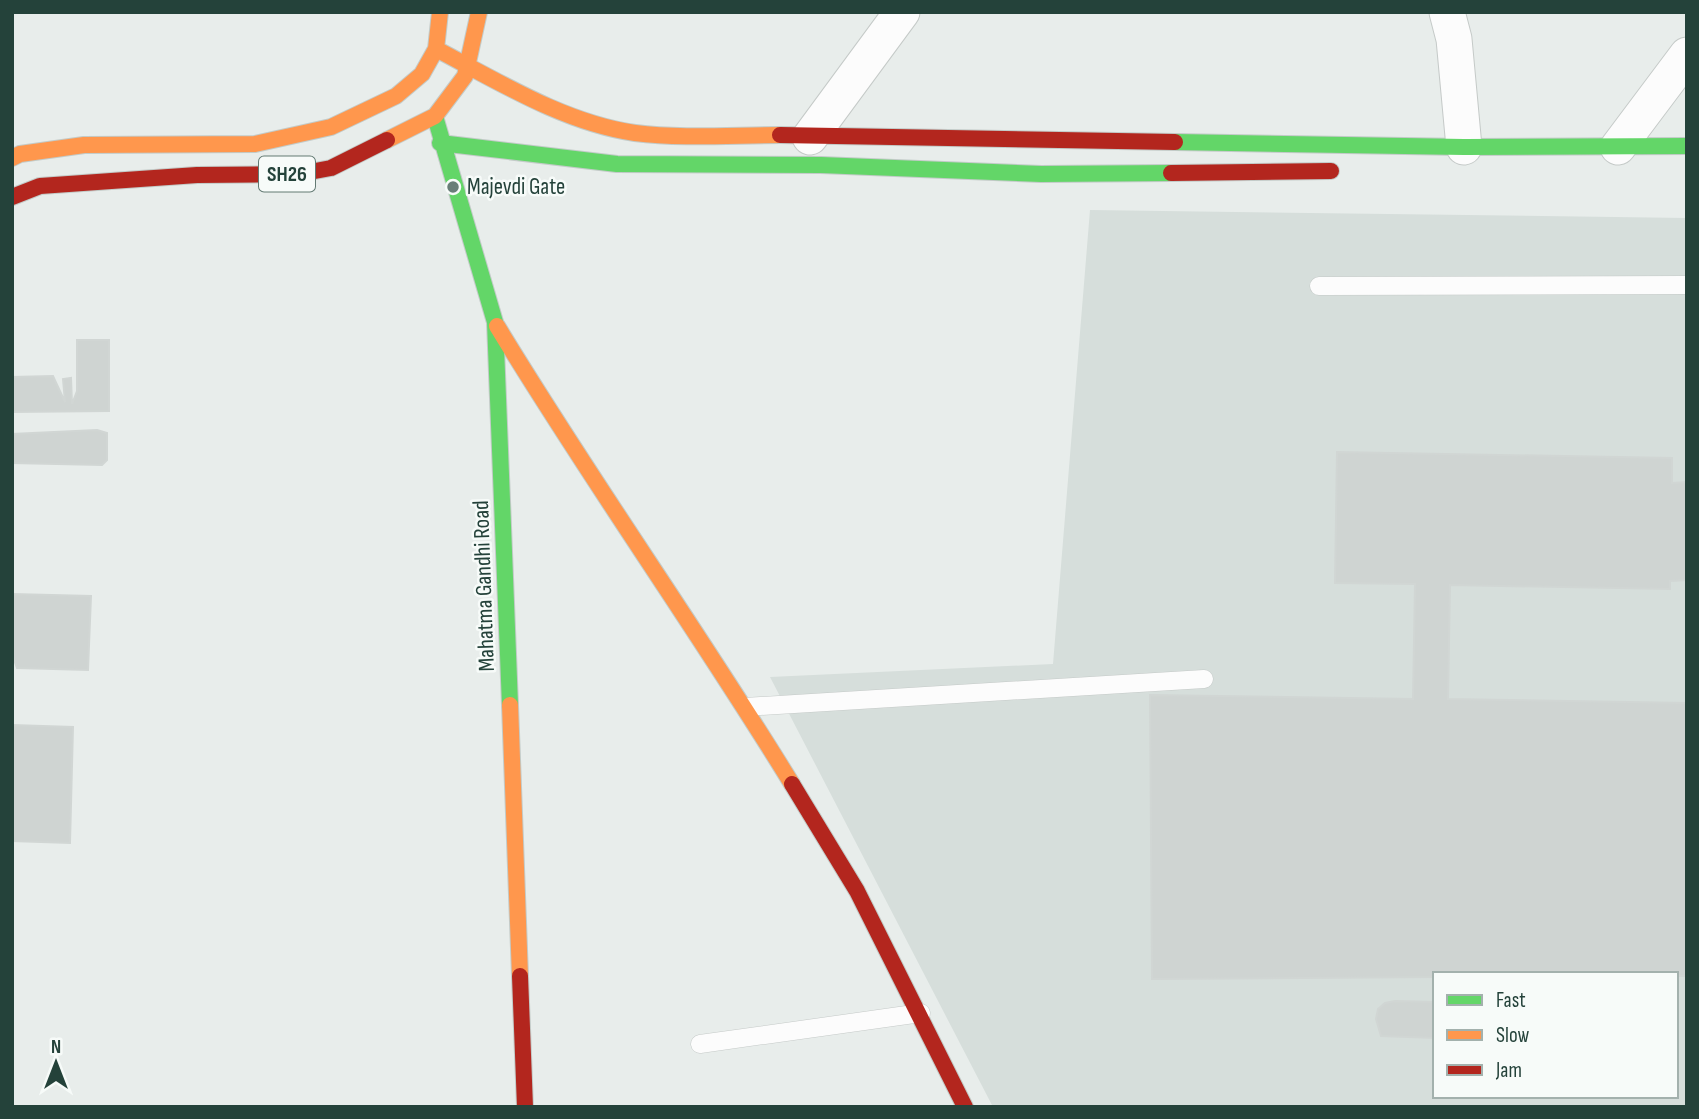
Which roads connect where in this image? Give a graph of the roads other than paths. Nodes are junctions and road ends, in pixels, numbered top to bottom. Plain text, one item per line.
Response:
1 (440, 12) edge
2 (479, 12) edge
3 (902, 12) edge
4 (1447, 12) edge
5 (436, 49) junction
6 (1687, 55) edge
7 (468, 66) junction
8 (422, 74) junction
9 (435, 116) junction
10 (810, 137) junction
11 (440, 143) junction
12 (1687, 146) edge
13 (1464, 147) junction
14 (1618, 147) junction
15 (12, 158) edge
16 (1348, 171) dead end
17 (12, 197) edge
18 (1687, 285) edge
19 (1319, 286) dead end
20 (495, 322) junction
21 (1204, 679) dead end
22 (745, 707) junction
23 (921, 1013) junction
24 (700, 1044) dead end
25 (524, 1107) edge
26 (965, 1107) edge

1 - 5 main road, SH26
2 - 7 main road, SH26
3 - 10 street
4 - 13 street
5 - 7 main road
5 - 8 main road, SH26
6 - 14 street
7 - 9 main road, SH26
7 - 10 main road
8 - 9 main road, Mahatma Gandhi Road
8 - 15 main road, SH26
9 - 11 main road, Mahatma Gandhi Road
9 - 17 main road, SH26
10 - 13 main road
11 - 16 main road
11 - 20 main road, Mahatma Gandhi Road
12 - 14 main road
13 - 14 main road
18 - 19 lane
20 - 22 main road
20 - 25 main road, Mahatma Gandhi Road
21 - 22 lane
22 - 23 main road
23 - 24 lane
23 - 26 main road

